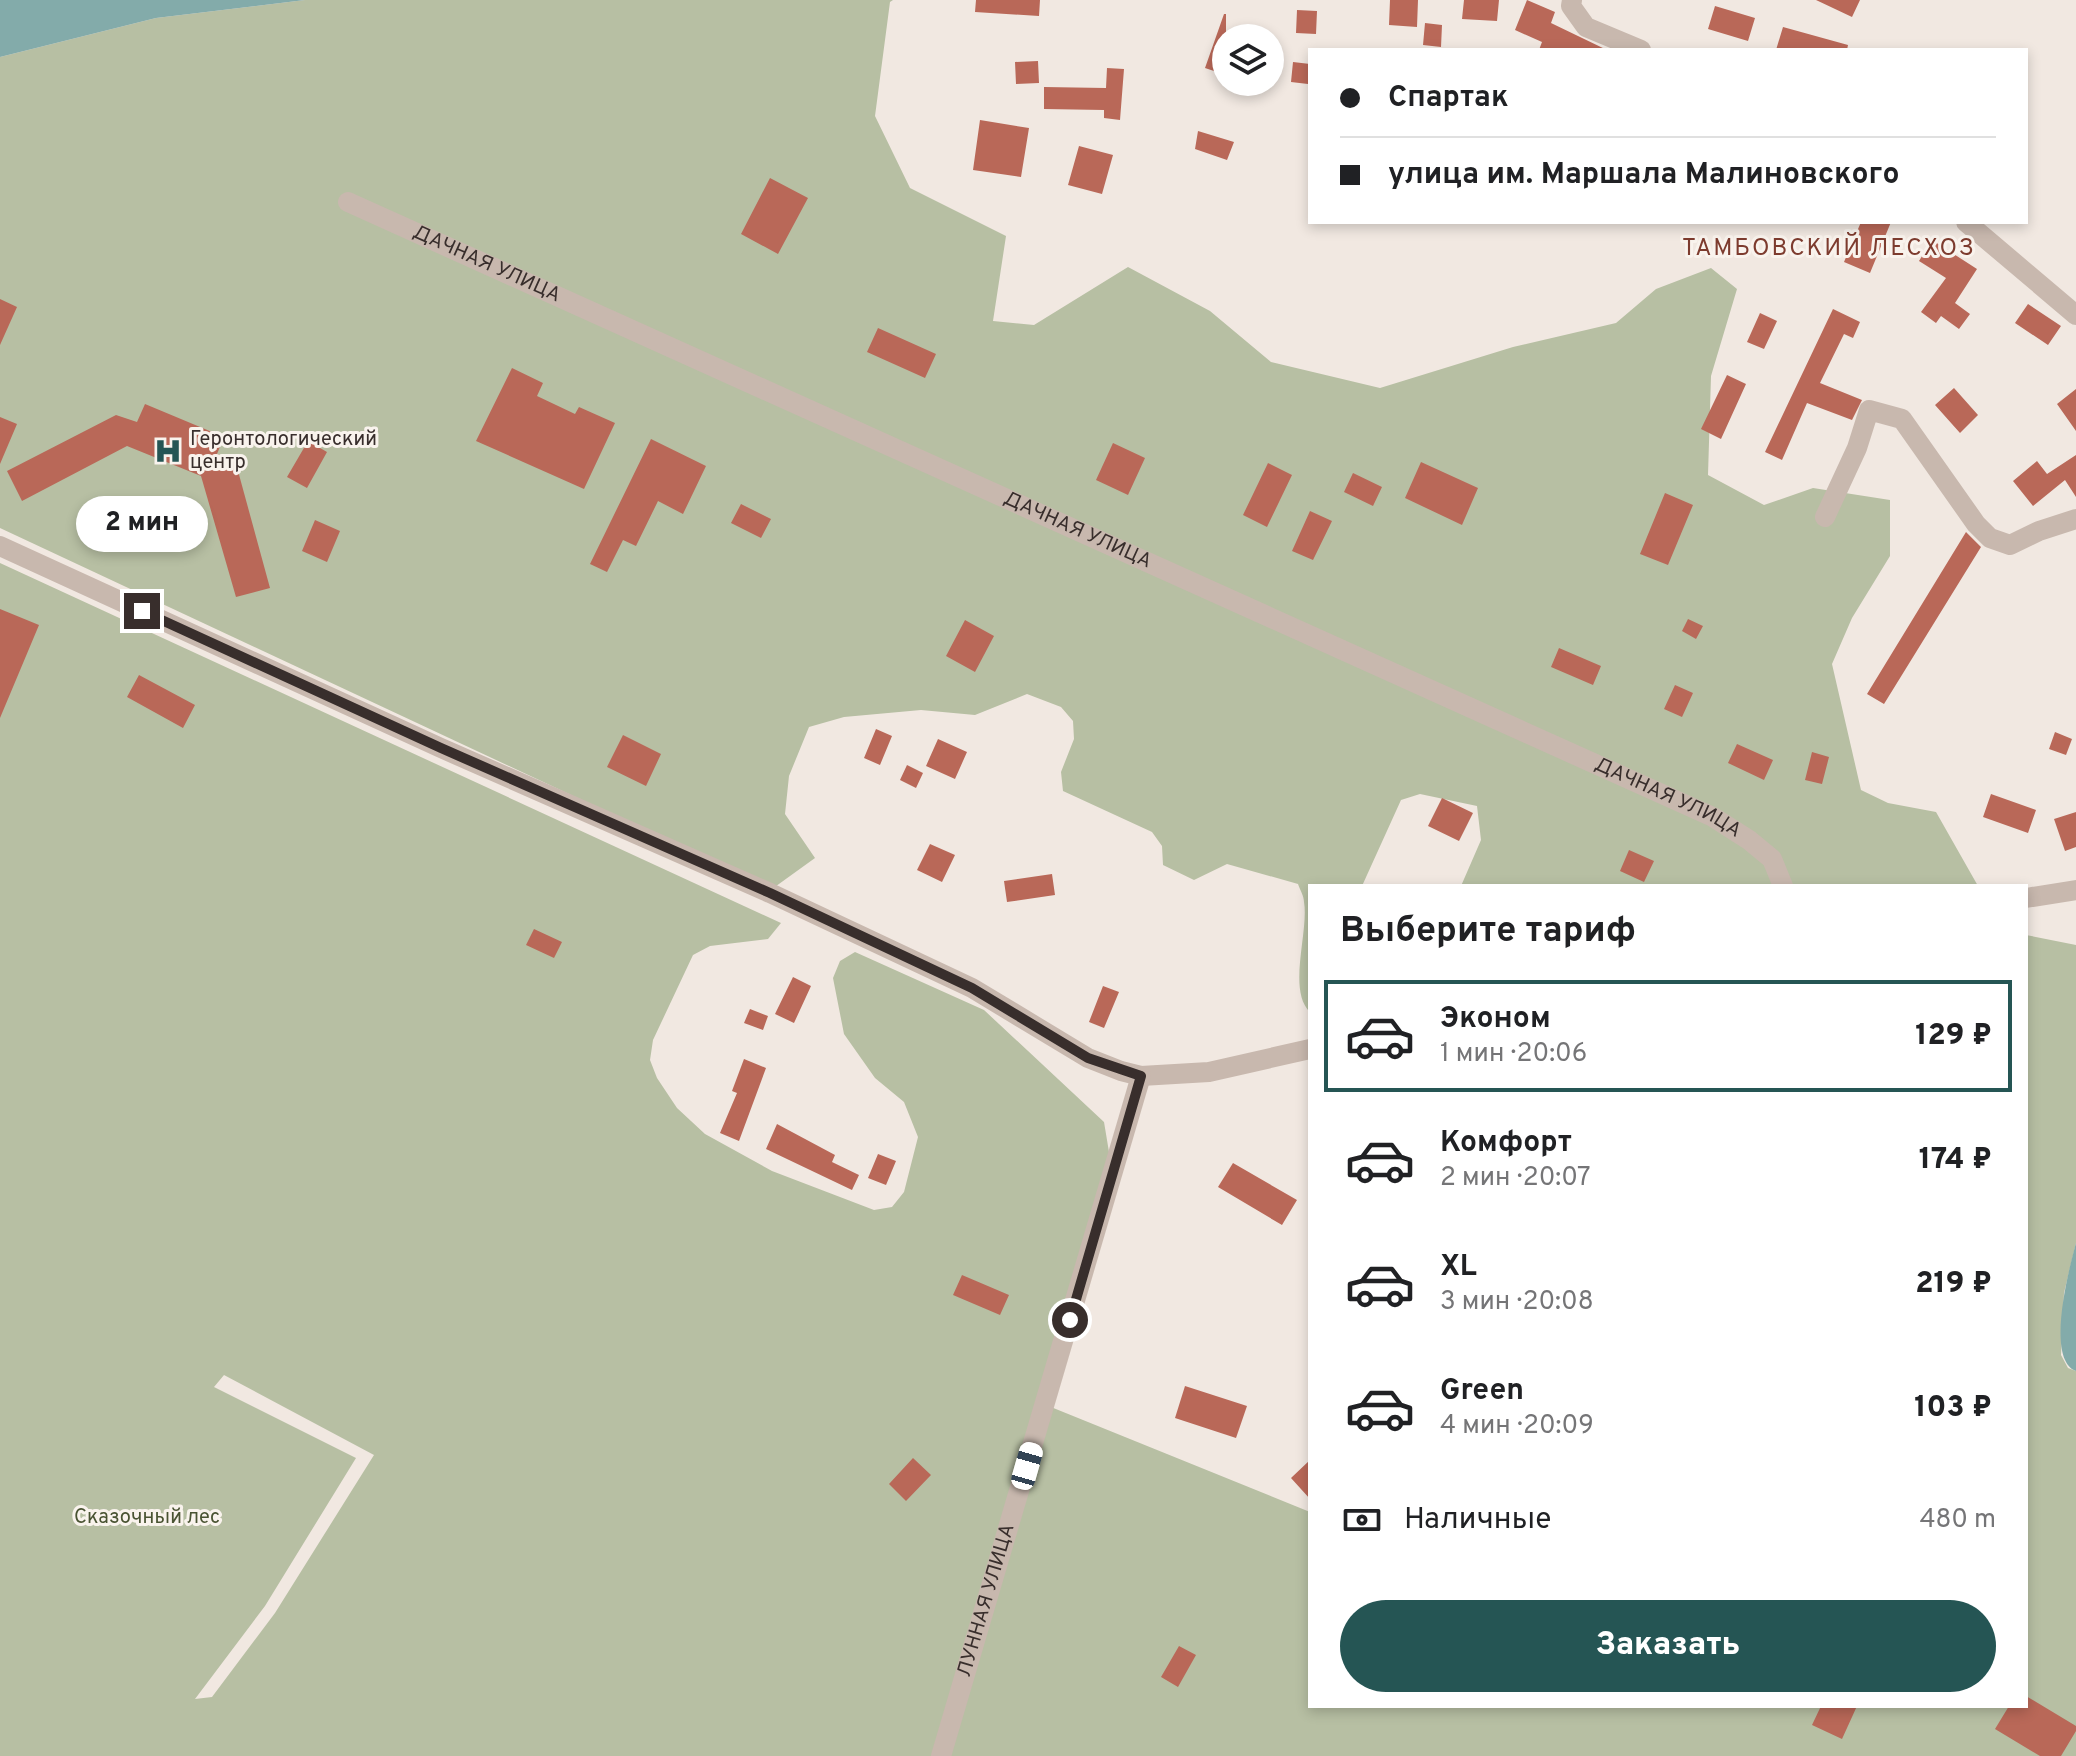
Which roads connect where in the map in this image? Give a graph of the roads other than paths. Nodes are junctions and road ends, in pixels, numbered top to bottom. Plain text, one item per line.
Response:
1 (1572, 0) edge
2 (1636, 48) edge
3 (348, 202) dead end
4 (1968, 224) edge
5 (2076, 315) edge
6 (1825, 517) dead end
7 (2076, 519) edge
8 (0, 546) edge
9 (1782, 884) edge
10 (2076, 890) edge
11 (2028, 898) edge
12 (1308, 1049) edge
13 (1141, 1076) junction
14 (941, 1756) edge

1 - 2 street
3 - 9 street, ДАЧНАЯ УЛИЦА
4 - 5 street
6 - 7 street
8 - 13 street
10 - 11 street
12 - 13 street
13 - 14 street, ЛУННАЯ УЛИЦА

